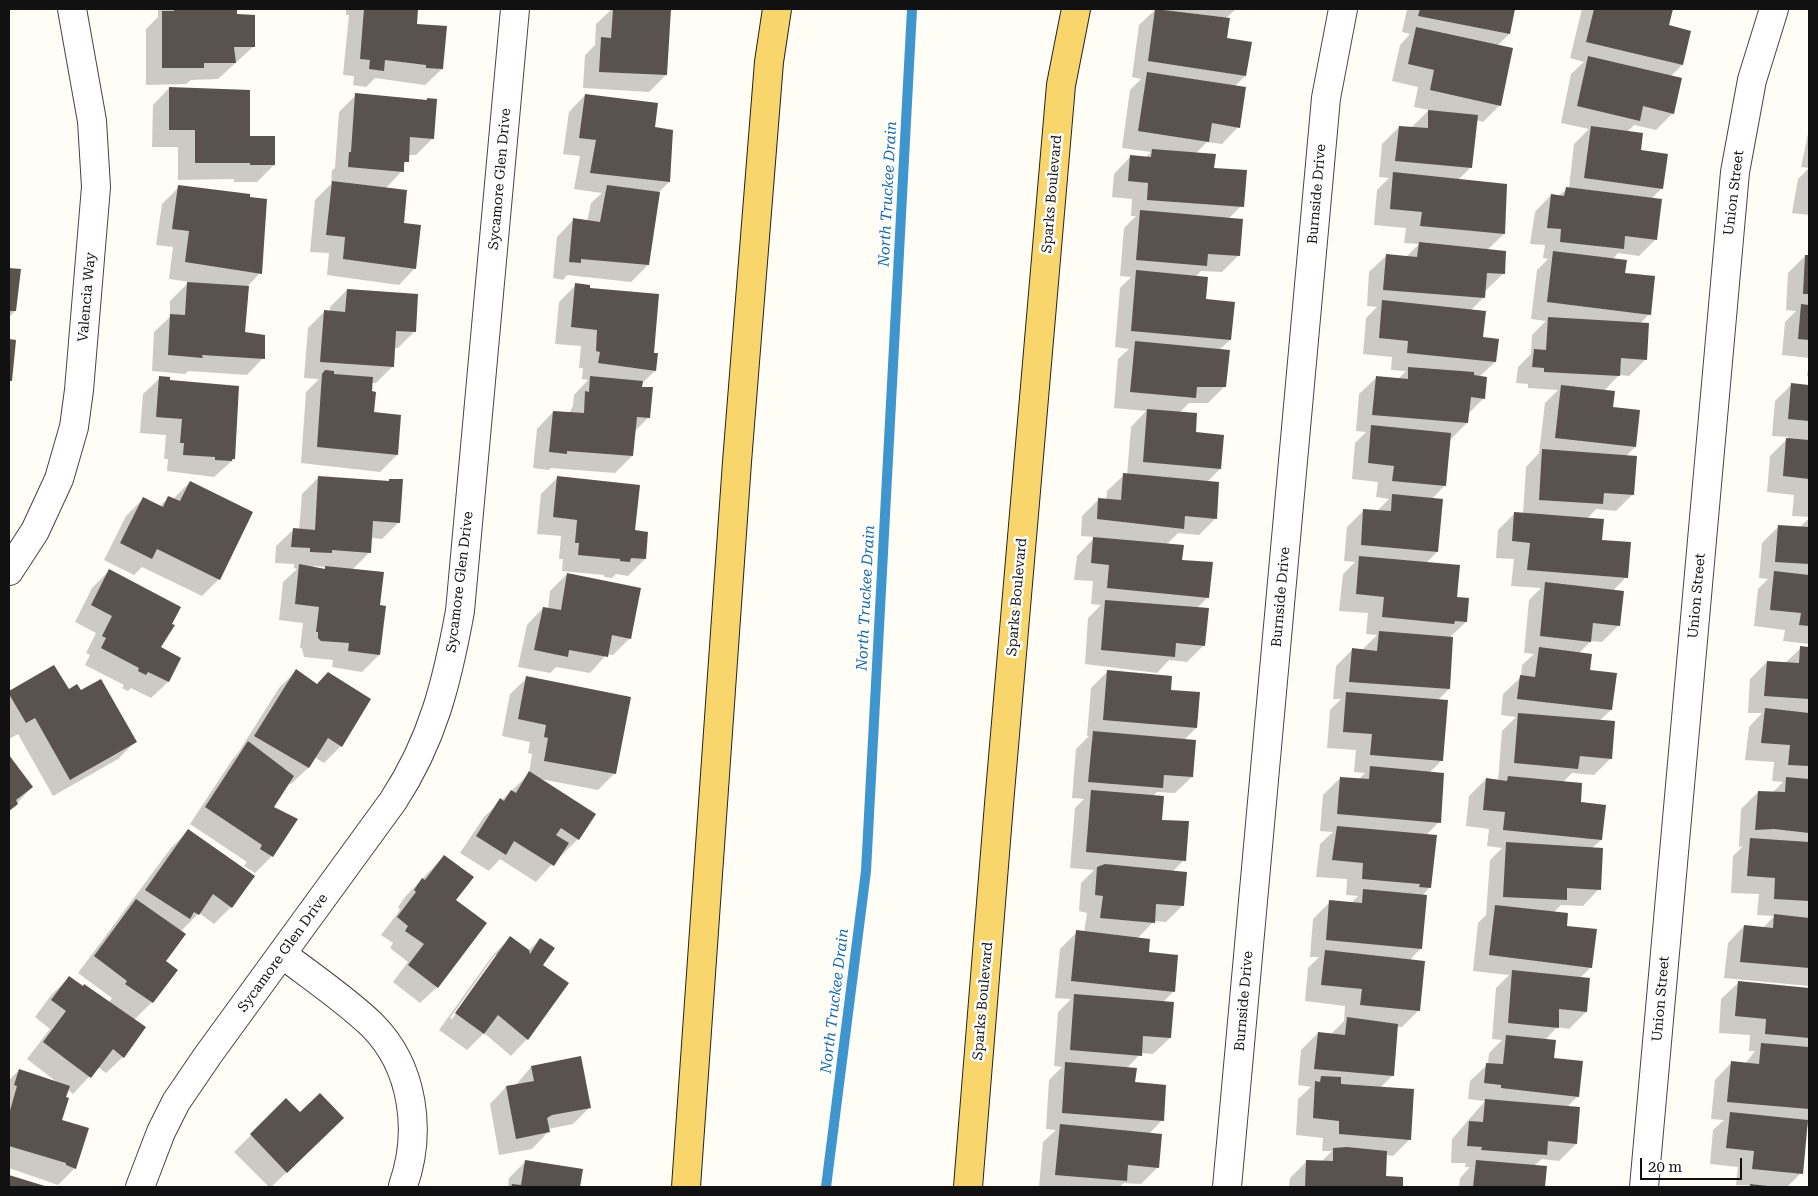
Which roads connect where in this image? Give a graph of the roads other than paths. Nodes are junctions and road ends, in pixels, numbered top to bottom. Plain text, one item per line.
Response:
1 (72, 9) edge
2 (515, 9) edge
3 (777, 9) edge
4 (1076, 9) edge
5 (1343, 9) edge
6 (1774, 9) edge
7 (9, 571) edge
8 (282, 954) junction
9 (403, 1186) dead end
10 (140, 1187) edge
11 (686, 1187) edge
12 (968, 1187) edge
13 (1228, 1187) edge
14 (1644, 1187) edge

1 - 7 street, Valencia Way
2 - 8 street, Sycamore Glen Drive
3 - 11 main road
4 - 12 main road, Sparks Boulevard
5 - 13 street, Burnside Drive
6 - 14 street, Union Street
8 - 9 street
8 - 10 street, Sycamore Glen Drive

